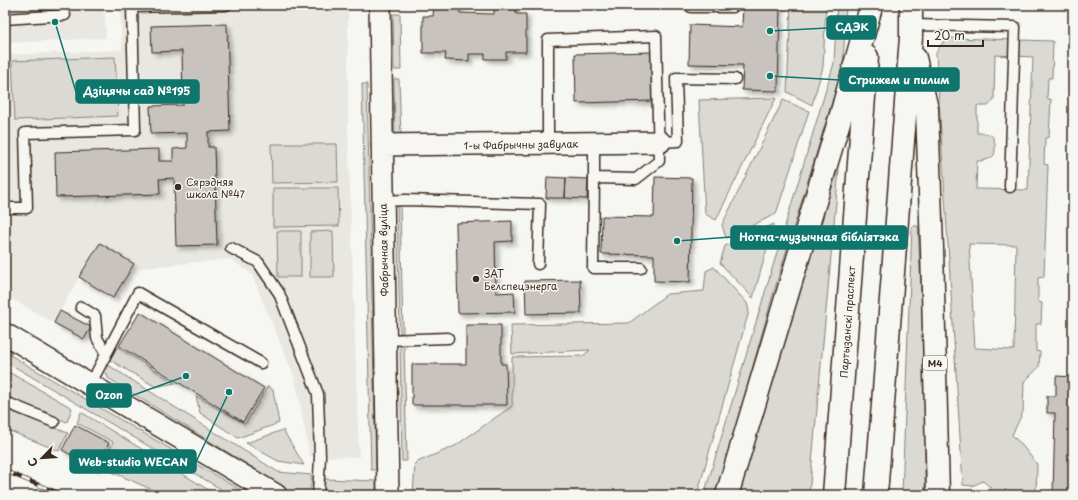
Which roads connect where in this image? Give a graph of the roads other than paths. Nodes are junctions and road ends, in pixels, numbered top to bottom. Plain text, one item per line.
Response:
1 (226, 5) edge
2 (380, 5) edge
3 (692, 5) edge
4 (871, 6) edge
5 (733, 7) dead end
6 (65, 15) dead end
7 (5, 18) edge
8 (911, 23) edge
9 (734, 79) dead end
10 (594, 142) junction
11 (660, 142) junction
12 (548, 143) junction
13 (382, 146) junction
14 (594, 178) junction
15 (1010, 187) dead end
16 (382, 201) junction
17 (5, 208) edge
18 (231, 248) dead end
19 (538, 264) dead end
20 (641, 268) dead end
21 (81, 307) dead end
22 (5, 334) edge
23 (448, 338) dead end
24 (385, 340) junction
25 (106, 354) junction
26 (261, 363) dead end
27 (90, 385) junction
28 (5, 402) edge
29 (54, 422) dead end
30 (276, 495) edge
31 (318, 495) edge
32 (388, 495) edge
33 (727, 495) edge
34 (834, 495) edge
35 (876, 495) edge
36 (938, 495) edge

1 - 17 lane
2 - 13 street, Фабрычная вуліца
3 - 5 lane
4 - 33 main road
4 - 34 main road, Партызанскі праспект
6 - 7 lane
8 - 15 lane
8 - 35 main road
8 - 36 main road, М4
9 - 11 lane
10 - 11 street, 1-ы Фабрычны завулак
10 - 12 street, 1-ы Фабрычны завулак
10 - 14 lane
11 - 12 lane
11 - 14 lane
12 - 13 street, 1-ы Фабрычны завулак
13 - 16 street, Фабрычная вуліца
14 - 20 lane
16 - 19 lane
16 - 24 street, Фабрычная вуліца
18 - 31 lane
21 - 25 lane
22 - 27 street
23 - 24 lane
24 - 32 street, Фабрычная вуліца
25 - 26 lane
25 - 27 lane
27 - 30 street
28 - 29 lane

